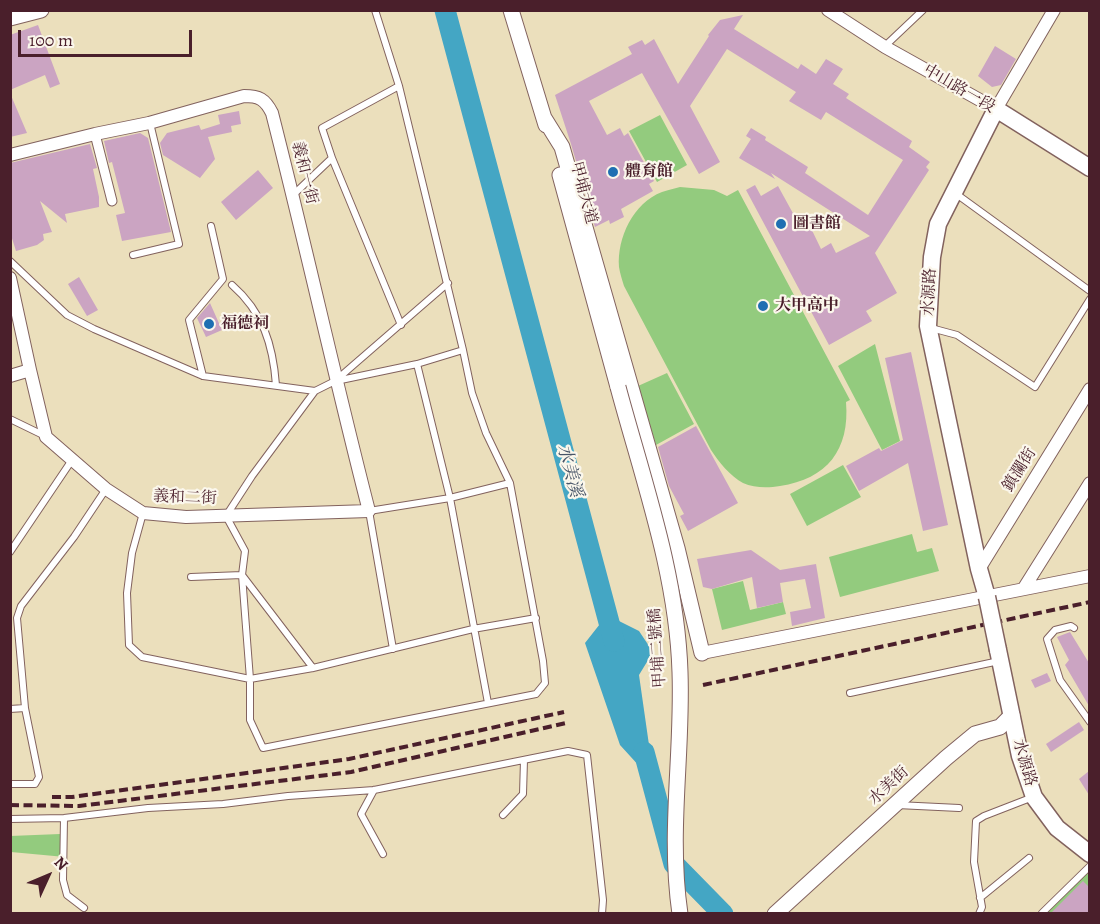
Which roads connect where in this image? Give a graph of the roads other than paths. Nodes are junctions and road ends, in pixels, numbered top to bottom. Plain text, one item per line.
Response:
1 (41, 10) edge
2 (375, 10) edge
3 (512, 10) edge
4 (828, 10) edge
5 (923, 10) edge
6 (1054, 10) edge
7 (10, 18) edge
8 (885, 47) junction
9 (399, 86) junction
10 (996, 109) junction
11 (544, 118) junction
12 (149, 123) junction
13 (95, 134) junction
14 (10, 155) edge
15 (332, 158) junction
16 (1089, 168) edge
17 (955, 193) junction
18 (293, 195) junction
19 (112, 201) dead end
20 (211, 226) dead end
21 (133, 255) dead end
22 (10, 261) edge
23 (10, 278) edge
24 (448, 283) junction
25 (232, 285) dead end
26 (1089, 291) edge
27 (1089, 299) edge
28 (401, 325) junction
29 (928, 327) junction
30 (464, 350) junction
31 (417, 364) junction
32 (30, 370) junction
33 (10, 376) edge
34 (203, 376) junction
35 (335, 381) junction
36 (276, 385) junction
37 (618, 387) joint
38 (1089, 389) edge
39 (315, 391) junction
40 (10, 419) edge
41 (46, 437) junction
42 (72, 459) junction
43 (510, 483) junction
44 (1089, 483) edge
45 (106, 489) junction
46 (450, 498) junction
47 (369, 511) junction
48 (142, 513) junction
49 (226, 516) junction
50 (10, 552) edge
51 (979, 569) junction
52 (242, 575) junction
53 (1089, 576) edge
54 (191, 577) dead end
55 (1024, 588) junction
56 (987, 597) junction
57 (536, 618) junction
58 (1074, 628) dead end
59 (472, 629) junction
60 (393, 650) junction
61 (702, 654) joint
62 (1000, 656) junction
63 (313, 668) junction
64 (250, 679) junction
65 (850, 693) dead end
66 (488, 703) junction
67 (26, 708) junction
68 (10, 709) edge
69 (1012, 715) junction
70 (1089, 722) edge
71 (524, 760) junction
72 (10, 784) edge
73 (374, 790) junction
74 (1034, 797) junction
75 (895, 805) junction
76 (959, 808) dead end
77 (503, 815) dead end
78 (64, 818) junction
79 (10, 819) edge
80 (383, 854) dead end
81 (1089, 854) edge
82 (1029, 858) dead end
83 (1089, 866) edge
84 (980, 898) junction
85 (84, 908) dead end
86 (1042, 913) edge
87 (602, 914) edge
88 (680, 914) edge
89 (775, 914) edge
90 (979, 914) edge

1 - 7 street
2 - 9 lane
3 - 11 street, 甲埔大道
4 - 8 street, 中山路一段
5 - 8 lane
6 - 10 street, 水源路
8 - 10 street, 中山路一段
9 - 15 lane
9 - 24 lane
10 - 16 main road, 中山路一段
10 - 17 main road, 水源路
11 - 37 street, 甲埔大道
11 - 61 street
12 - 13 street, 義和一街
12 - 18 street, 義和一街
12 - 21 lane
13 - 14 street, 義和一街
13 - 19 street
15 - 18 lane
15 - 28 lane
17 - 26 lane
17 - 29 main road, 水源路
18 - 35 street, 義和一街
20 - 34 lane
22 - 34 lane
23 - 32 street
24 - 28 lane
24 - 30 lane
25 - 36 lane
27 - 29 lane
28 - 35 lane
29 - 51 main road, 水源路
30 - 31 lane
30 - 43 lane
31 - 35 lane
31 - 46 lane
32 - 33 street
32 - 41 street
34 - 36 lane
35 - 39 lane
35 - 47 street, 義和一街
36 - 39 lane
37 - 88 street, 甲埔二號橋, bridge
38 - 51 street, 鎮瀾街
39 - 49 lane
40 - 41 lane
41 - 42 street, 義和二街
42 - 45 street, 義和二街
42 - 50 lane
43 - 46 lane, 義和二街
43 - 57 lane
44 - 55 street
45 - 48 street, 義和二街
45 - 67 lane
46 - 47 lane, 義和二街
46 - 59 lane
47 - 49 street, 義和二街
47 - 60 lane
48 - 49 street, 義和二街
48 - 64 lane
49 - 52 lane
51 - 56 main road, 水源路
52 - 54 lane
52 - 63 lane
52 - 64 lane
53 - 55 street
55 - 56 street
56 - 61 street
56 - 62 main road, 水源路, bridge
57 - 59 lane
57 - 66 lane
58 - 70 lane
59 - 60 lane
59 - 66 lane
60 - 63 lane
62 - 65 lane
62 - 69 main road, 水源路
63 - 64 lane
64 - 66 lane
67 - 68 lane
67 - 72 lane
69 - 74 main road, 水源路
69 - 75 street, 水美街
71 - 73 lane
71 - 77 lane
71 - 87 lane
73 - 78 lane
73 - 80 lane
74 - 81 main road, 水源路
74 - 84 lane
75 - 76 lane
75 - 89 street, 水美街
78 - 79 lane
78 - 85 lane
82 - 84 lane
83 - 86 lane
84 - 90 lane

